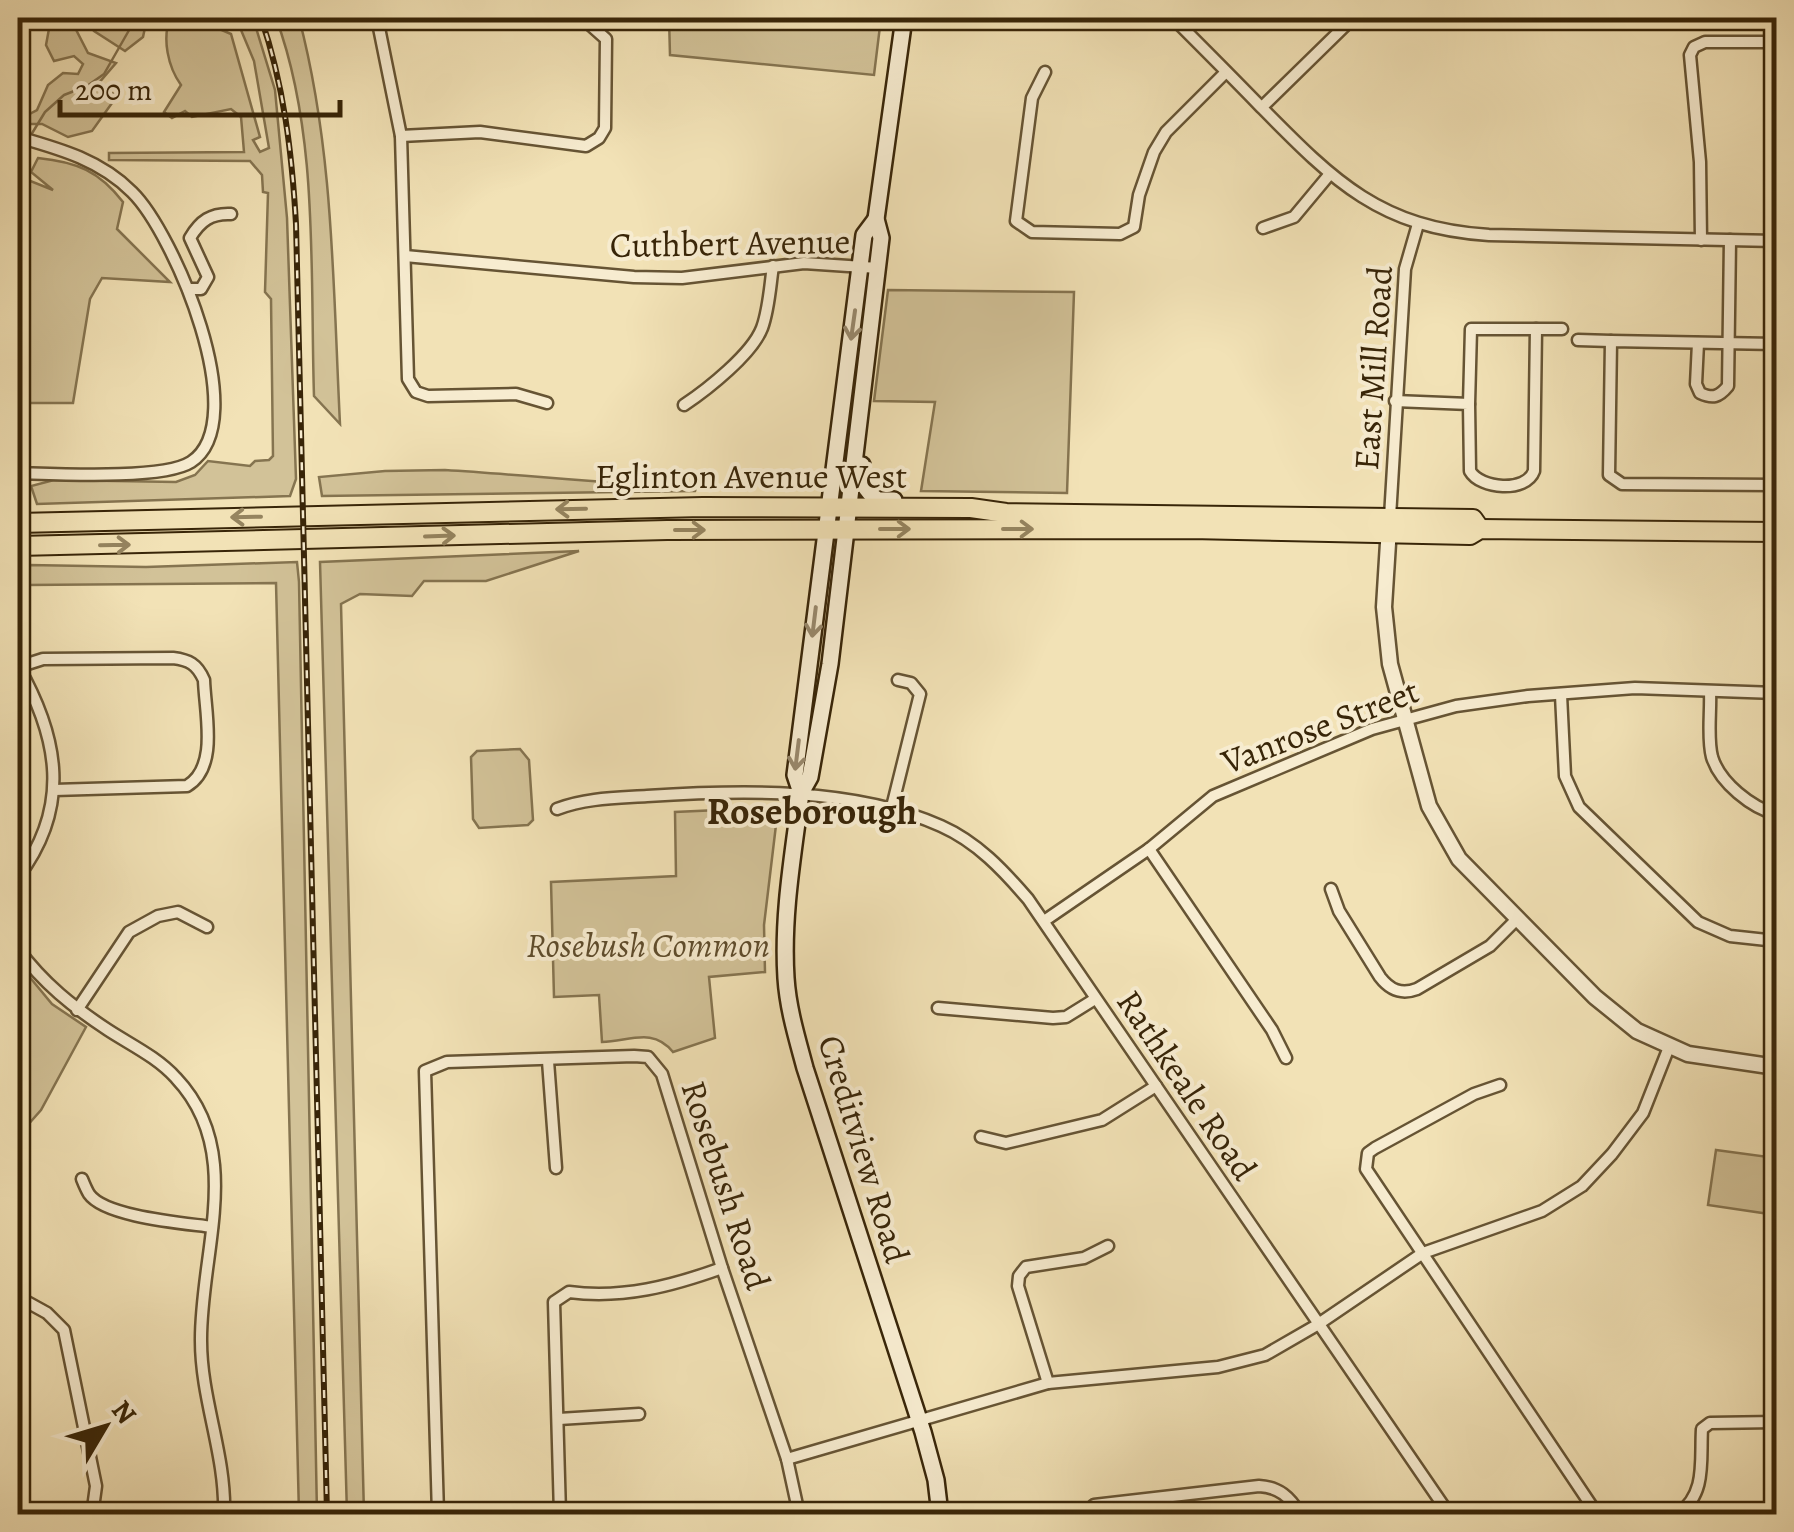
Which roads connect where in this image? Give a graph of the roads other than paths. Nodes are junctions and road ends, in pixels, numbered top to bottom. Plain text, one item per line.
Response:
1 (377, 18) edge
2 (549, 18) edge
3 (904, 18) edge
4 (1175, 18) edge
5 (1353, 18) edge
6 (1776, 42) edge
7 (1045, 72) dead end
8 (1226, 72) junction
9 (1262, 107) junction
10 (400, 136) junction
11 (18, 137) edge
12 (1328, 175) junction
13 (231, 214) dead end
14 (1418, 224) junction
15 (1263, 228) dead end
16 (1701, 240) junction
17 (1730, 240) junction
18 (1776, 241) edge
19 (405, 256) junction
20 (773, 266) junction
21 (870, 267) junction
22 (188, 289) junction
23 (1536, 329) junction
24 (1562, 329) dead end
25 (1578, 340) dead end
26 (1611, 342) junction
27 (1698, 342) junction
28 (1728, 343) junction
29 (1776, 344) edge
30 (1395, 401) junction
31 (547, 403) dead end
32 (684, 404) dead end
33 (1470, 404) junction
34 (862, 412) junction
35 (18, 473) edge
36 (1776, 485) edge
37 (828, 508) junction
38 (849, 508) junction
39 (927, 508) junction
40 (18, 523) edge
41 (1389, 525) junction
42 (826, 530) junction
43 (846, 530) junction
44 (1776, 532) edge
45 (18, 546) edge
46 (18, 664) edge
47 (898, 680) dead end
48 (1710, 692) junction
49 (1776, 693) edge
50 (1561, 694) junction
51 (1405, 720) junction
52 (54, 790) junction
53 (801, 793) junction
54 (557, 809) dead end
55 (891, 811) junction
56 (1776, 814) edge
57 (1149, 849) junction
58 (18, 877) edge
59 (1331, 889) dead end
60 (1516, 920) junction
61 (1044, 922) junction
62 (206, 927) dead end
63 (1776, 941) edge
64 (18, 949) edge
65 (1095, 998) junction
66 (938, 1008) dead end
67 (77, 1010) junction
68 (1669, 1047) junction
69 (1286, 1058) dead end
70 (548, 1061) junction
71 (1776, 1067) edge
72 (1500, 1085) dead end
73 (1156, 1086) junction
74 (981, 1138) dead end
75 (556, 1168) dead end
76 (82, 1179) dead end
77 (212, 1227) junction
78 (1108, 1246) dead end
79 (1423, 1253) junction
80 (722, 1268) junction
81 (18, 1297) edge
82 (1317, 1325) junction
83 (1048, 1382) junction
84 (638, 1414) dead end
85 (560, 1419) junction
86 (920, 1420) junction
87 (1776, 1422) edge
88 (787, 1459) junction
89 (86, 1514) edge
90 (224, 1514) edge
91 (438, 1514) edge
92 (560, 1514) edge
93 (799, 1514) edge
94 (940, 1514) edge
95 (1085, 1514) edge
96 (1300, 1514) edge
97 (1449, 1514) edge
98 (1598, 1514) edge
99 (1678, 1514) edge

1 - 10 street
2 - 10 street
3 - 21 main road, Creditview Road
4 - 8 street
5 - 9 street
6 - 16 street
7 - 8 street
8 - 9 street
9 - 12 street
10 - 19 street
11 - 22 street
12 - 14 street
12 - 15 street
13 - 22 street
14 - 16 street
14 - 30 street, East Mill Road
16 - 17 street
17 - 18 street
17 - 28 street
19 - 20 street, Cuthbert Avenue
19 - 31 street
20 - 21 street, Cuthbert Avenue
20 - 32 street
21 - 34 main road, Creditview Road
21 -> 37 main road, Creditview Road
22 - 35 street
23 - 24 street
23 - 33 street
23 - 33 street
25 - 26 street
26 - 27 street
26 - 36 street
27 - 28 street
27 - 28 street
28 - 29 street
30 - 33 street
30 - 41 street, East Mill Road
34 - 38 main road, Creditview Road
34 - 39 main road
37 - 38 main road, Eglinton Avenue West
37 -> 40 main road, Eglinton Avenue West
37 - 42 main road, Creditview Road
38 - 39 main road, Eglinton Avenue West
38 - 43 main road, Creditview Road
39 - 41 main road, Eglinton Avenue West
43 -> 41 main road, Eglinton Avenue West
41 - 44 main road, Eglinton Avenue West
41 - 51 street
42 - 43 main road, Eglinton Avenue West
45 -> 42 main road, Eglinton Avenue West
42 -> 53 main road, Creditview Road
43 - 53 main road, Creditview Road
46 - 52 street
46 - 52 street
47 - 55 street
48 - 49 street, Vanrose Street
48 - 50 street, Vanrose Street
48 - 56 street
50 - 51 street, Vanrose Street
50 - 63 street
51 - 57 street, Vanrose Street
51 - 60 street
52 - 58 street
53 - 54 street, Rathkeale Road
53 - 55 street, Rathkeale Road
53 - 86 main road, Creditview Road
55 - 61 street, Rathkeale Road
57 - 61 street, Vanrose Street
57 - 69 street
59 - 60 street
60 - 68 street
61 - 65 street, Rathkeale Road
62 - 67 street
64 - 67 street
65 - 66 street
65 - 73 street, Rathkeale Road
67 - 77 street
68 - 71 street
68 - 79 street
70 - 75 street
70 - 80 street, Rosebush Road
70 - 91 street, Rosebush Road
72 - 79 street
73 - 74 street
73 - 82 street, Rathkeale Road
76 - 77 street
77 - 90 street
78 - 83 street
79 - 82 street
79 - 98 street
80 - 85 street
80 - 88 street, Rosebush Road
81 - 89 street
82 - 83 street
82 - 97 street, Rathkeale Road
83 - 86 street
84 - 85 street
85 - 92 street
86 - 88 street
86 - 94 main road, Creditview Road
87 - 99 street
88 - 93 street, Rosebush Road
95 - 96 street

